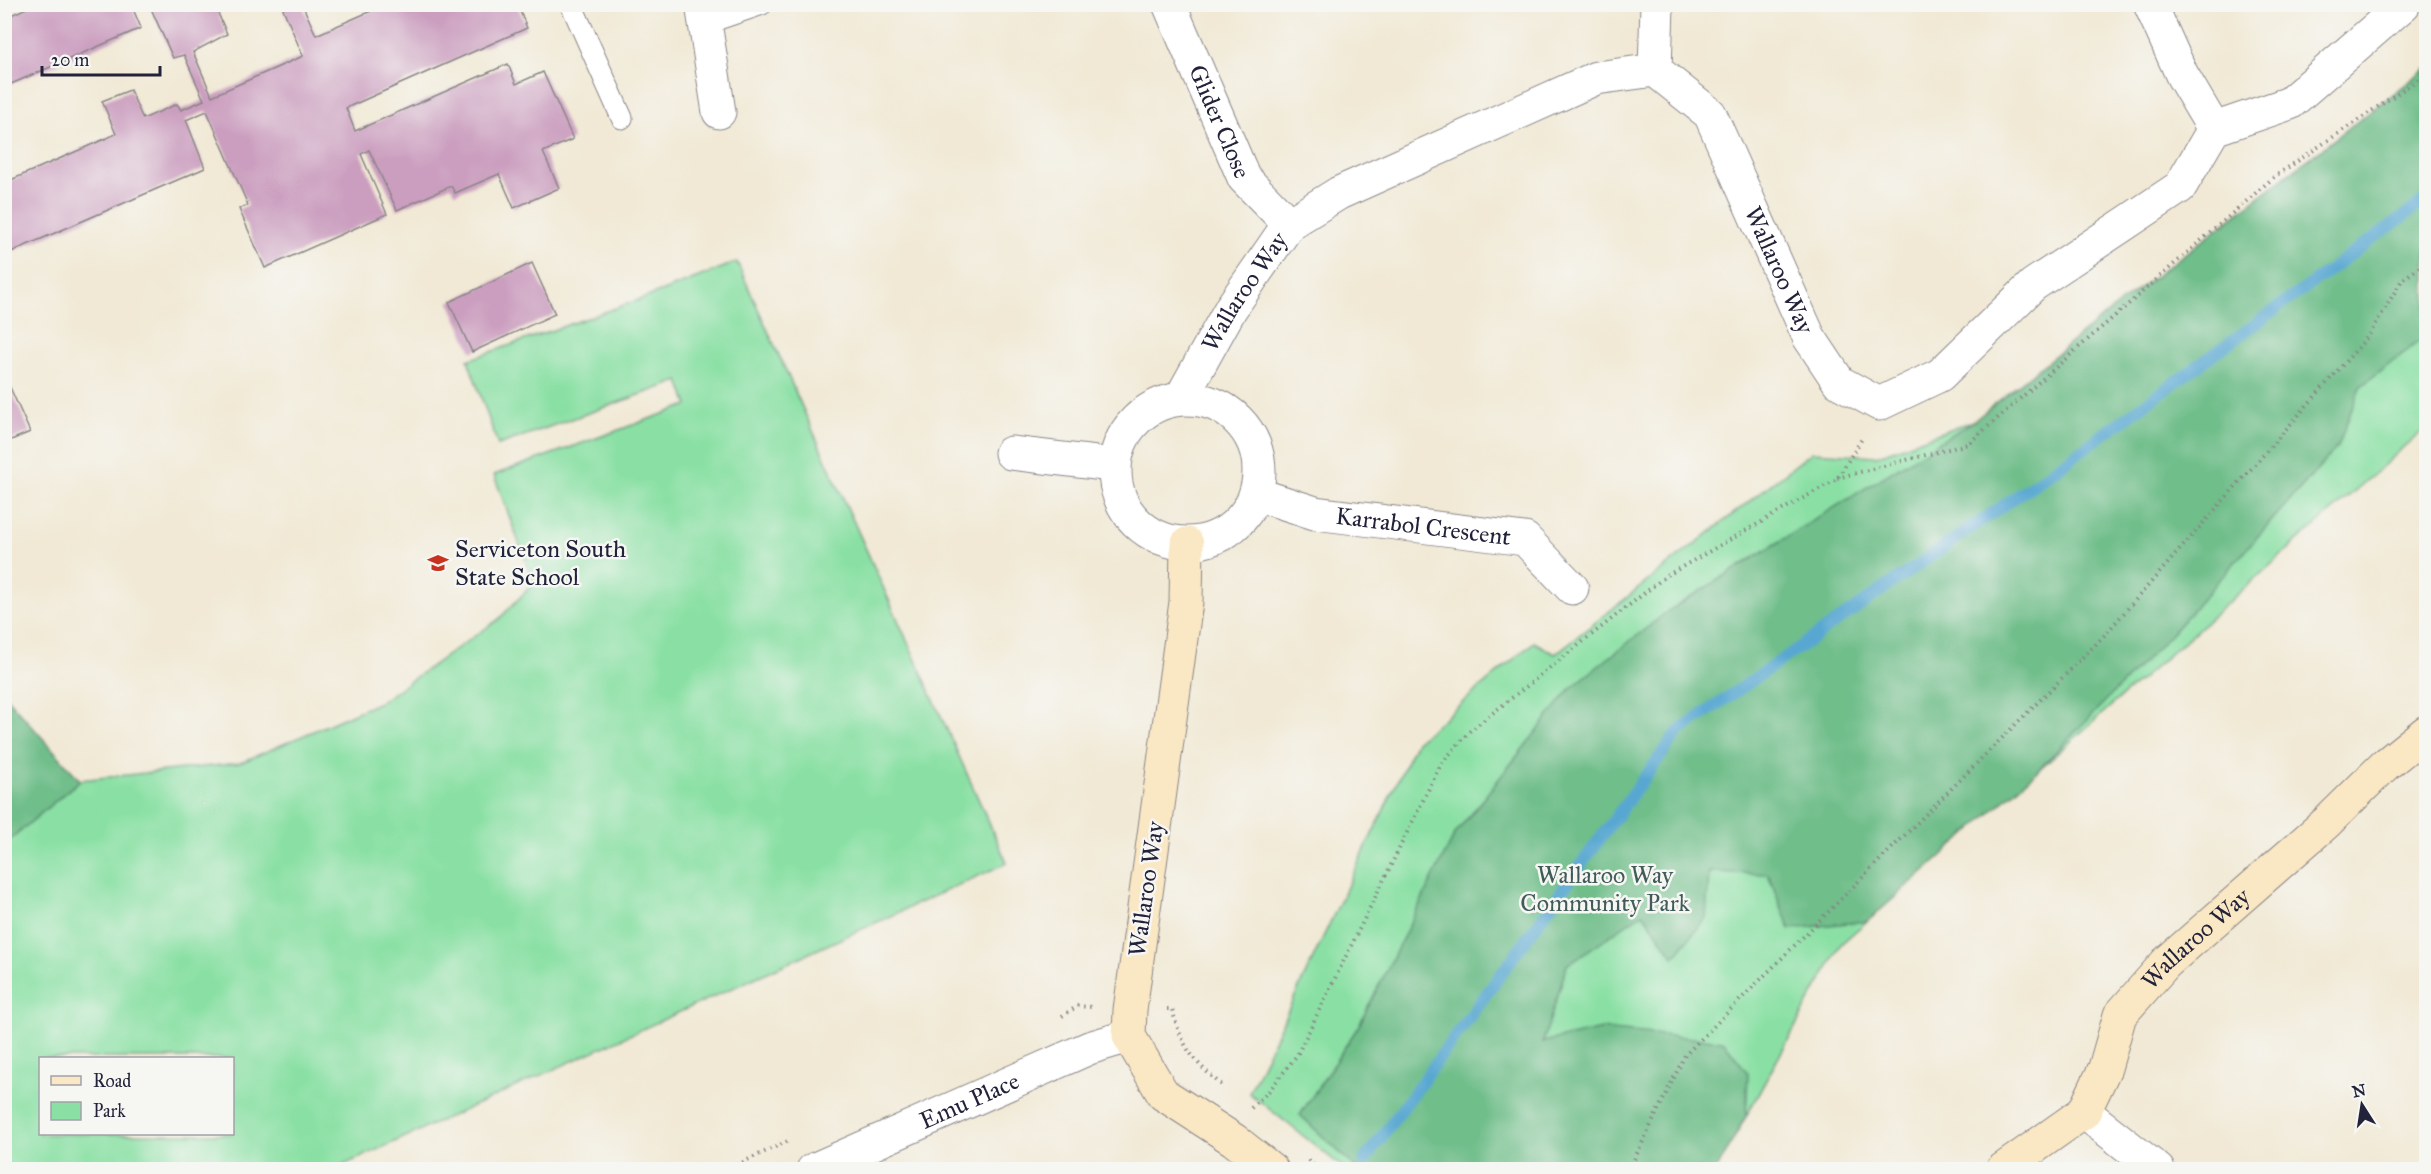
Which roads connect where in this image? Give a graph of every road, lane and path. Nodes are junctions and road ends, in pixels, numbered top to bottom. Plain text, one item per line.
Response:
1 (571, 4) edge
2 (762, 4) edge
3 (1169, 4) edge
4 (1657, 4) edge
5 (2150, 4) edge
6 (2404, 4) edge
7 (704, 14) edge
8 (1655, 70) junction
9 (2427, 74) edge
10 (719, 112) dead end
11 (622, 118) dead end
12 (2214, 129) junction
13 (1289, 224) junction
14 (2427, 262) edge
15 (1181, 398) junction
16 (1879, 404) junction
17 (1011, 453) dead end
18 (1113, 465) junction
19 (1837, 479) junction
20 (1256, 494) junction
21 (1187, 544) junction
22 (1572, 588) dead end
23 (2427, 732) edge
24 (1129, 1036) junction
25 (2084, 1112) junction
26 (1234, 1140) junction
27 (813, 1170) edge
28 (1272, 1170) edge
29 (1629, 1170) edge
30 (2002, 1170) edge
31 (2158, 1170) edge

1 - 11 lane
2 - 7 lane
3 - 13 street, Glider Close
4 - 8 street
5 - 12 street
6 - 12 street
7 - 10 street
8 - 13 street, Wallaroo Way
8 - 16 street, Wallaroo Way
9 - 19 path
12 - 16 street
13 - 15 street, Wallaroo Way
14 - 29 path
15 - 18 street
15 - 20 street
16 - 19 path
17 - 18 street
18 - 21 street
19 - 26 path
20 - 21 street
20 - 22 street, Karrabol Crescent
21 - 24 street, Wallaroo Way
23 - 25 street, Wallaroo Way
24 - 26 street
24 - 27 street, Emu Place
25 - 30 street, Wallaroo Way
25 - 31 street
26 - 28 street

